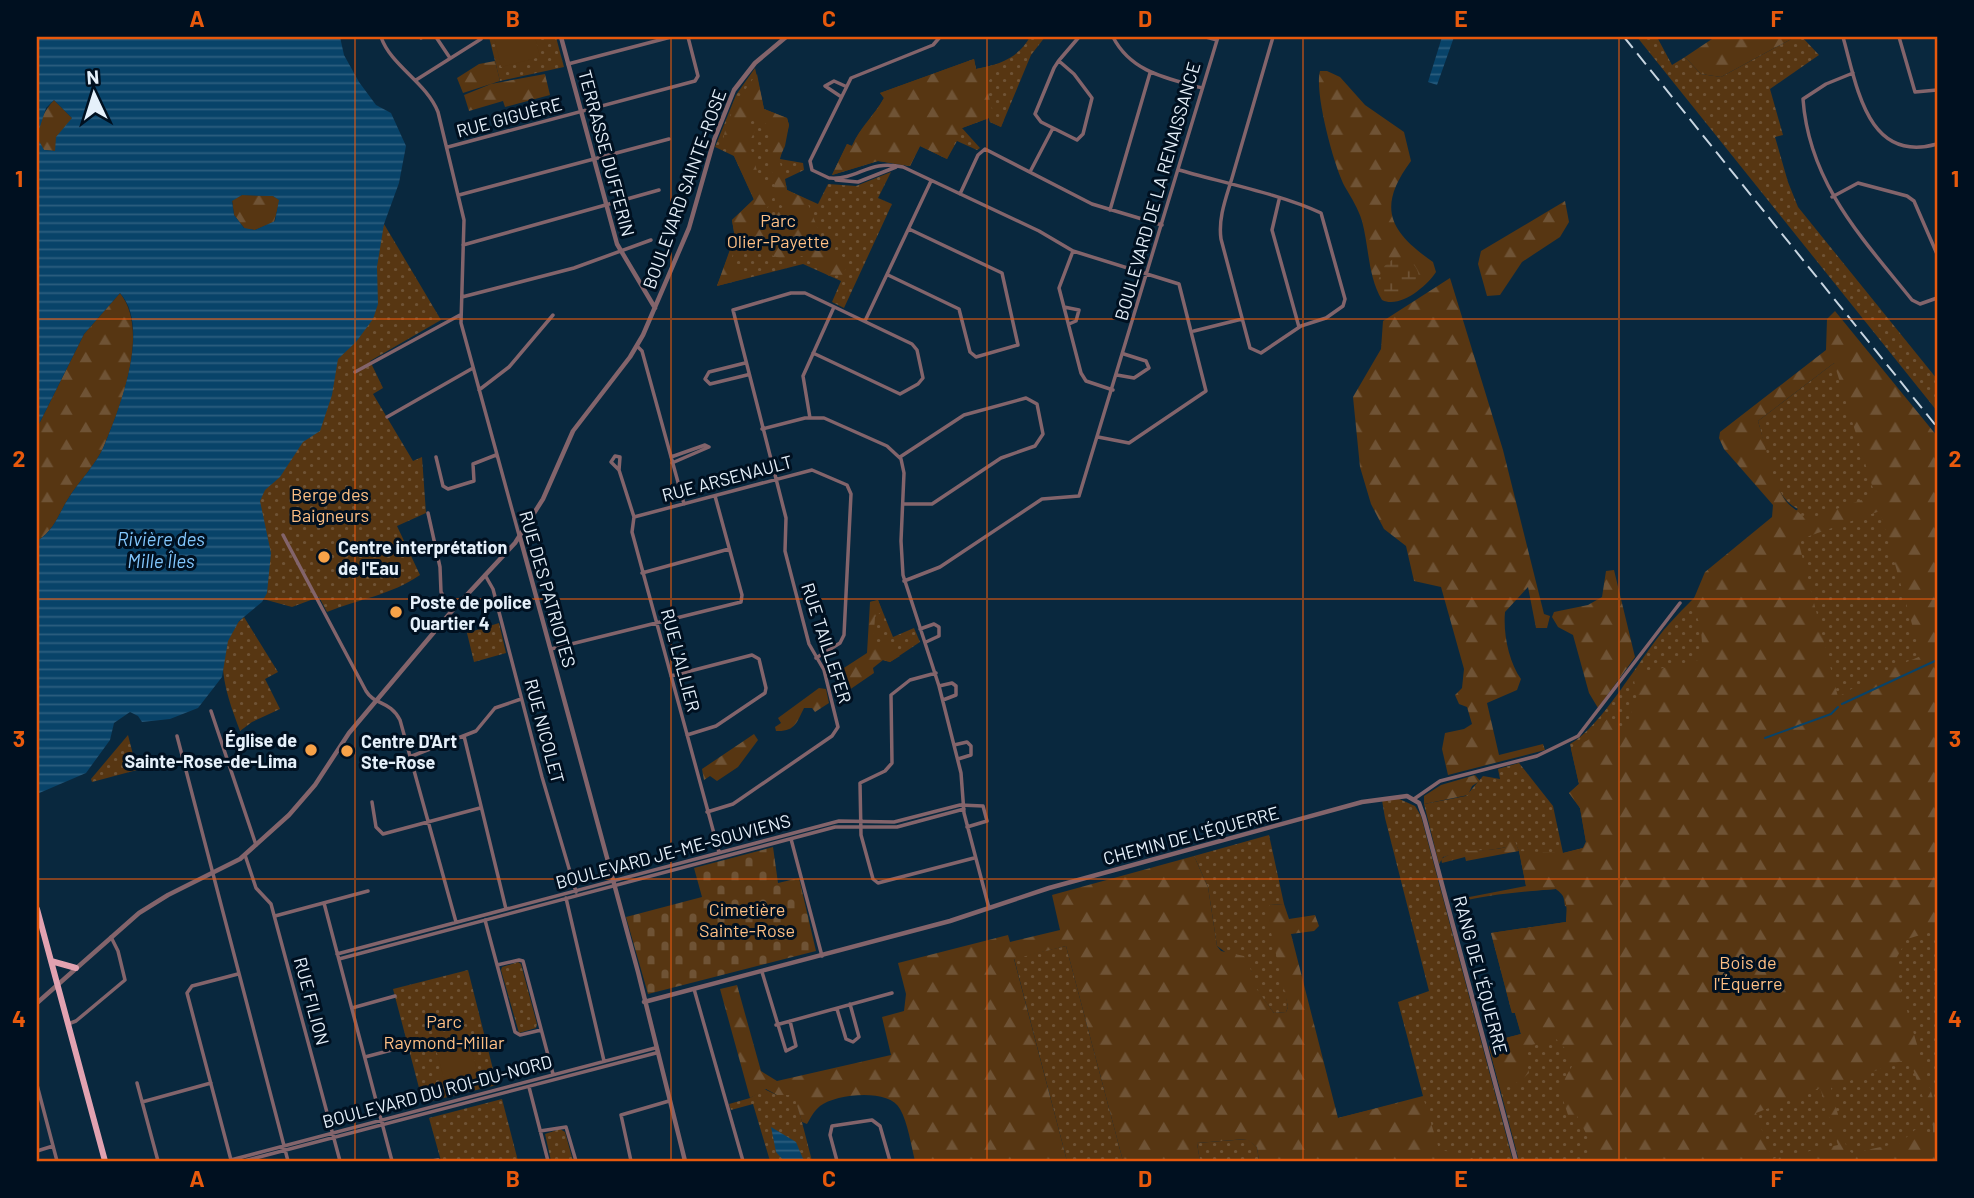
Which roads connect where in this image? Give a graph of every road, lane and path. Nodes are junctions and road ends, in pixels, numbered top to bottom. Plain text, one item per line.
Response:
1 (382, 37) edge
2 (436, 37) edge
3 (561, 37) edge
4 (671, 37) edge
5 (688, 37) edge
6 (786, 37) edge
7 (940, 37) edge
8 (1079, 37) edge
9 (1113, 37) edge
10 (1206, 37) edge
11 (1273, 37) edge
12 (1843, 37) edge
13 (1899, 37) edge
14 (1217, 38) edge
15 (481, 39) dead end
16 (450, 58) junction
17 (1059, 61) junction
18 (568, 64) junction
19 (1150, 73) junction
20 (1853, 73) junction
21 (416, 80) junction
22 (845, 86) junction
23 (1202, 88) junction
24 (1937, 90) edge
25 (840, 96) junction
26 (581, 113) junction
27 (1053, 128) junction
28 (669, 139) dead end
29 (1937, 144) edge
30 (447, 147) junction
31 (594, 160) junction
32 (898, 166) junction
33 (1031, 170) junction
34 (1179, 170) junction
35 (830, 178) junction
36 (931, 180) junction
37 (1230, 185) junction
38 (659, 190) dead end
39 (960, 194) junction
40 (459, 195) junction
41 (1832, 197) junction
42 (1279, 200) junction
43 (606, 206) junction
44 (1110, 210) junction
45 (1162, 225) junction
46 (909, 229) junction
47 (651, 240) dead end
48 (463, 245) junction
49 (1073, 251) junction
50 (620, 252) junction
51 (1937, 254) edge
52 (1148, 274) junction
53 (888, 275) junction
54 (462, 297) junction
55 (1937, 298) edge
56 (834, 307) junction
57 (1064, 307) junction
58 (655, 308) junction
59 (460, 315) junction
60 (553, 315) dead end
61 (1242, 319) junction
62 (865, 321) junction
63 (1069, 324) junction
64 (1299, 327) junction
65 (1193, 332) junction
66 (637, 346) junction
67 (813, 354) junction
68 (1124, 354) junction
69 (744, 363) junction
70 (473, 368) junction
71 (355, 372) dead end
72 (748, 375) junction
73 (1117, 375) junction
74 (479, 390) junction
75 (1113, 390) junction
76 (387, 417) dead end
77 (810, 418) junction
78 (762, 429) junction
79 (1098, 437) junction
80 (496, 455) junction
81 (436, 457) dead end
82 (671, 457) junction
83 (900, 457) junction
84 (672, 463) junction
85 (619, 470) dead end
86 (776, 480) junction
87 (715, 496) junction
88 (684, 504) junction
89 (902, 504) junction
90 (428, 513) dead end
91 (634, 517) junction
92 (283, 535) dead end
93 (520, 537) junction
94 (729, 549) junction
95 (642, 573) junction
96 (485, 575) junction
97 (904, 581) junction
98 (1680, 603) dead end
99 (452, 611) junction
100 (656, 624) junction
101 (920, 629) junction
102 (926, 642) junction
103 (551, 649) junction
104 (816, 658) junction
105 (936, 673) junction
106 (671, 676) junction
107 (939, 686) junction
108 (522, 699) junction
109 (377, 700) junction
110 (943, 700) junction
111 (211, 710) dead end
112 (177, 736) dead end
113 (464, 736) junction
114 (687, 736) junction
115 (954, 745) junction
116 (412, 757) junction
117 (958, 759) junction
118 (1414, 799) junction
119 (372, 802) dead end
120 (963, 807) junction
121 (480, 808) junction
122 (707, 812) junction
123 (430, 822) junction
124 (862, 823) junction
125 (967, 827) junction
126 (790, 836) junction
127 (256, 845) junction
128 (245, 855) junction
129 (719, 855) junction
130 (975, 858) junction
131 (211, 873) junction
132 (614, 884) junction
133 (368, 891) dead end
134 (576, 894) junction
135 (566, 896) junction
136 (324, 903) junction
137 (989, 908) junction
138 (37, 909) edge
139 (507, 912) junction
140 (275, 916) junction
141 (484, 918) junction
142 (456, 925) junction
143 (111, 937) junction
144 (338, 956) junction
145 (822, 956) junction
146 (51, 961) junction
147 (497, 965) junction
148 (76, 968) junction
149 (762, 972) junction
150 (238, 974) junction
151 (57, 984) junction
152 (694, 989) junction
153 (892, 993) dead end
154 (395, 996) dead end
155 (643, 1002) junction
156 (37, 1003) edge
157 (850, 1004) junction
158 (352, 1008) junction
159 (837, 1008) junction
160 (790, 1021) junction
161 (68, 1024) junction
162 (776, 1025) junction
163 (541, 1030) junction
164 (407, 1046) dead end
165 (655, 1050) junction
166 (365, 1057) junction
167 (605, 1064) junction
168 (554, 1077) junction
169 (137, 1083) dead end
170 (211, 1083) junction
171 (528, 1084) junction
172 (37, 1085) edge
173 (38, 1097) edge
174 (669, 1101) junction
175 (142, 1102) junction
176 (382, 1123) junction
177 (540, 1131) junction
178 (333, 1135) junction
179 (53, 1146) junction
180 (284, 1148) junction
181 (37, 1151) edge
182 (438, 1160) edge
183 (57, 1161) edge
184 (105, 1161) edge
185 (158, 1161) edge
186 (230, 1161) edge
187 (244, 1161) edge
188 (288, 1161) edge
189 (340, 1161) edge
190 (392, 1161) edge
191 (432, 1161) edge
192 (548, 1161) edge
193 (576, 1161) edge
194 (631, 1161) edge
195 (685, 1161) edge
196 (743, 1161) edge
197 (837, 1161) edge
198 (890, 1161) edge
199 (1516, 1161) edge

1 - 21 street, RUE DES PATRIOTES
2 - 16 street
3 - 18 street, TERRASSE DUFFERIN
4 - 18 street
5 - 26 street, RUE GIGUÈRE
6 - 58 street, BOULEVARD SAINTE-ROSE
7 - 22 street
8 - 17 street
9 - 19 street
10 - 14 street
11 - 37 street
12 - 20 street
13 - 24 street
14 - 23 street, BOULEVARD DE LA RENAISSANCE
15 - 16 street
16 - 21 street
17 - 27 street
17 - 27 street
18 - 26 street, TERRASSE DUFFERIN
19 - 23 street
19 - 44 street
20 - 29 street
20 - 41 street
21 - 30 street, RUE DES PATRIOTES
22 - 25 street
22 - 25 street
23 - 34 street, BOULEVARD DE LA RENAISSANCE
25 - 35 street
26 - 30 street, RUE GIGUÈRE
26 - 31 street, TERRASSE DUFFERIN
27 - 33 street
28 - 31 street
30 - 40 street, RUE DES PATRIOTES
31 - 40 street
31 - 43 street, TERRASSE DUFFERIN
32 - 35 street
32 - 35 street
32 - 36 street
33 - 39 street
33 - 44 street
34 - 37 street
34 - 45 street, BOULEVARD DE LA RENAISSANCE
36 - 39 street
36 - 46 street
37 - 42 street
37 - 61 street
38 - 43 street
39 - 49 street
40 - 48 street, RUE DES PATRIOTES
41 - 51 street
41 - 55 street
42 - 64 street
42 - 64 street
43 - 48 street
43 - 50 street, TERRASSE DUFFERIN
44 - 45 street
45 - 52 street, BOULEVARD DE LA RENAISSANCE
46 - 53 street
46 - 53 street
47 - 50 street
48 - 54 street, RUE DES PATRIOTES
49 - 52 street
49 - 57 street
50 - 54 street
50 - 58 street, TERRASSE DUFFERIN
52 - 65 street
52 - 68 street, BOULEVARD DE LA RENAISSANCE
53 - 62 street
54 - 59 street, RUE DES PATRIOTES
56 - 62 street, RUE TAILLEFER
56 - 67 street
56 - 69 street, RUE TAILLEFER
57 - 63 street
57 - 63 street
58 - 66 street, BOULEVARD SAINTE-ROSE
59 - 70 street, RUE DES PATRIOTES
59 - 71 street
60 - 74 street
61 - 64 street
61 - 65 street
62 - 67 street, RUE TAILLEFER
63 - 75 street
65 - 79 street
66 - 82 street
66 - 93 street, BOULEVARD SAINTE-ROSE
67 - 77 street
68 - 73 street, BOULEVARD DE LA RENAISSANCE
68 - 73 street
69 - 72 street, RUE TAILLEFER
69 - 72 street
70 - 74 street, RUE DES PATRIOTES
70 - 76 street
72 - 78 street, RUE TAILLEFER
73 - 75 street, BOULEVARD DE LA RENAISSANCE
74 - 80 street, RUE DES PATRIOTES
75 - 79 street, BOULEVARD DE LA RENAISSANCE
77 - 78 street
77 - 83 street
78 - 86 street, RUE TAILLEFER
79 - 97 street, BOULEVARD DE LA RENAISSANCE
80 - 81 street
80 - 93 street, RUE DES PATRIOTES
82 - 84 street
82 - 84 street
83 - 89 street
83 - 89 street
84 - 88 street
85 - 91 street, RUE L'ALLIER
86 - 87 street, RUE ARSENAULT
86 - 104 street, RUE TAILLEFER
86 - 104 street, RUE ARSENAULT
87 - 88 street, RUE ARSENAULT
87 - 94 street
88 - 91 street, RUE ARSENAULT
89 - 97 street
90 - 99 street
91 - 95 street, RUE L'ALLIER
92 - 109 street
93 - 96 street, BOULEVARD SAINTE-ROSE
93 - 103 street, RUE DES PATRIOTES
94 - 95 street
94 - 100 street
95 - 100 street, RUE L'ALLIER
96 - 99 street, BOULEVARD SAINTE-ROSE
96 - 108 street, RUE NICOLET
97 - 101 street
98 - 118 street
99 - 109 street, BOULEVARD SAINTE-ROSE
100 - 103 street
100 - 106 street, RUE L'ALLIER
101 - 102 street
101 - 102 street
102 - 105 street
103 - 132 street, RUE DES PATRIOTES
104 - 122 street, RUE TAILLEFER
105 - 107 street
105 - 124 street
106 - 114 street, RUE L'ALLIER
106 - 114 street
107 - 110 street
107 - 110 street
108 - 113 street
108 - 134 street, RUE NICOLET
109 - 116 street
109 - 127 street, BOULEVARD SAINTE-ROSE
110 - 115 street
111 - 127 street
112 - 131 street
113 - 116 street
113 - 121 street
114 - 122 street, RUE L'ALLIER
115 - 117 street
115 - 117 street
116 - 123 street
117 - 120 street
118 - 137 street, CHEMIN DE L'ÉQUERRE
118 - 199 street, RANG DE L'ÉQUERRE
119 - 123 street
120 - 124 street, BOULEVARD JE-ME-SOUVIENS
120 - 125 street
120 - 125 street
121 - 123 street
121 - 139 street
122 - 129 street, RUE L'ALLIER
123 - 142 street
124 - 126 street, BOULEVARD JE-ME-SOUVIENS
124 - 130 street
125 - 130 street
126 - 129 street, BOULEVARD JE-ME-SOUVIENS
126 - 145 street
127 - 128 street, BOULEVARD SAINTE-ROSE
128 - 131 street, BOULEVARD SAINTE-ROSE
128 - 140 street, RUE FILION
129 - 132 street, BOULEVARD JE-ME-SOUVIENS
130 - 137 street
131 - 143 street, BOULEVARD SAINTE-ROSE
131 - 150 street
132 - 134 street, BOULEVARD JE-ME-SOUVIENS
132 - 155 street, RUE DES PATRIOTES
133 - 136 street
134 - 135 street, BOULEVARD JE-ME-SOUVIENS
135 - 139 street, BOULEVARD JE-ME-SOUVIENS
135 - 167 street
136 - 140 street
136 - 144 street
137 - 145 street, CHEMIN DE L'ÉQUERRE
138 - 146 main road
139 - 141 street, BOULEVARD JE-ME-SOUVIENS
140 - 178 street, RUE FILION
141 - 142 street, BOULEVARD JE-ME-SOUVIENS
141 - 147 street
142 - 144 street, BOULEVARD JE-ME-SOUVIENS
143 - 148 street, BOULEVARD SAINTE-ROSE
143 - 161 street
144 - 158 street
145 - 149 street, CHEMIN DE L'ÉQUERRE
146 - 148 main road
146 - 151 main road
147 - 163 street
147 - 163 street
148 - 151 street, BOULEVARD SAINTE-ROSE
149 - 152 street, CHEMIN DE L'ÉQUERRE
149 - 162 street
150 - 170 street
150 - 180 street
151 - 156 street, BOULEVARD SAINTE-ROSE
151 - 161 main road
152 - 155 street, CHEMIN DE L'ÉQUERRE
152 - 196 street
153 - 157 street
154 - 158 street
155 - 165 street, RUE DES PATRIOTES
157 - 159 street
157 - 159 street
158 - 166 street
159 - 160 street
160 - 162 street
160 - 162 street
161 - 184 main road
163 - 168 street
164 - 166 street
165 - 167 street, BOULEVARD DU ROI-DU-NORD
165 - 174 street, RUE DES PATRIOTES
166 - 176 street
167 - 168 street, BOULEVARD DU ROI-DU-NORD
168 - 171 street, BOULEVARD DU ROI-DU-NORD
169 - 175 street
170 - 175 street
170 - 186 street
171 - 176 street, BOULEVARD DU ROI-DU-NORD
171 - 177 street
172 - 173 street
173 - 179 street
174 - 194 street
174 - 195 street, RUE DES PATRIOTES
175 - 185 street
176 - 178 street, BOULEVARD DU ROI-DU-NORD
176 - 190 street
177 - 192 street
177 - 193 street
178 - 180 street, BOULEVARD DU ROI-DU-NORD
178 - 189 street, RUE FILION
179 - 181 street
179 - 183 street
180 - 186 street, BOULEVARD DU ROI-DU-NORD
180 - 187 street, BOULEVARD DU ROI-DU-NORD
180 - 188 street
182 - 191 street
197 - 198 street

